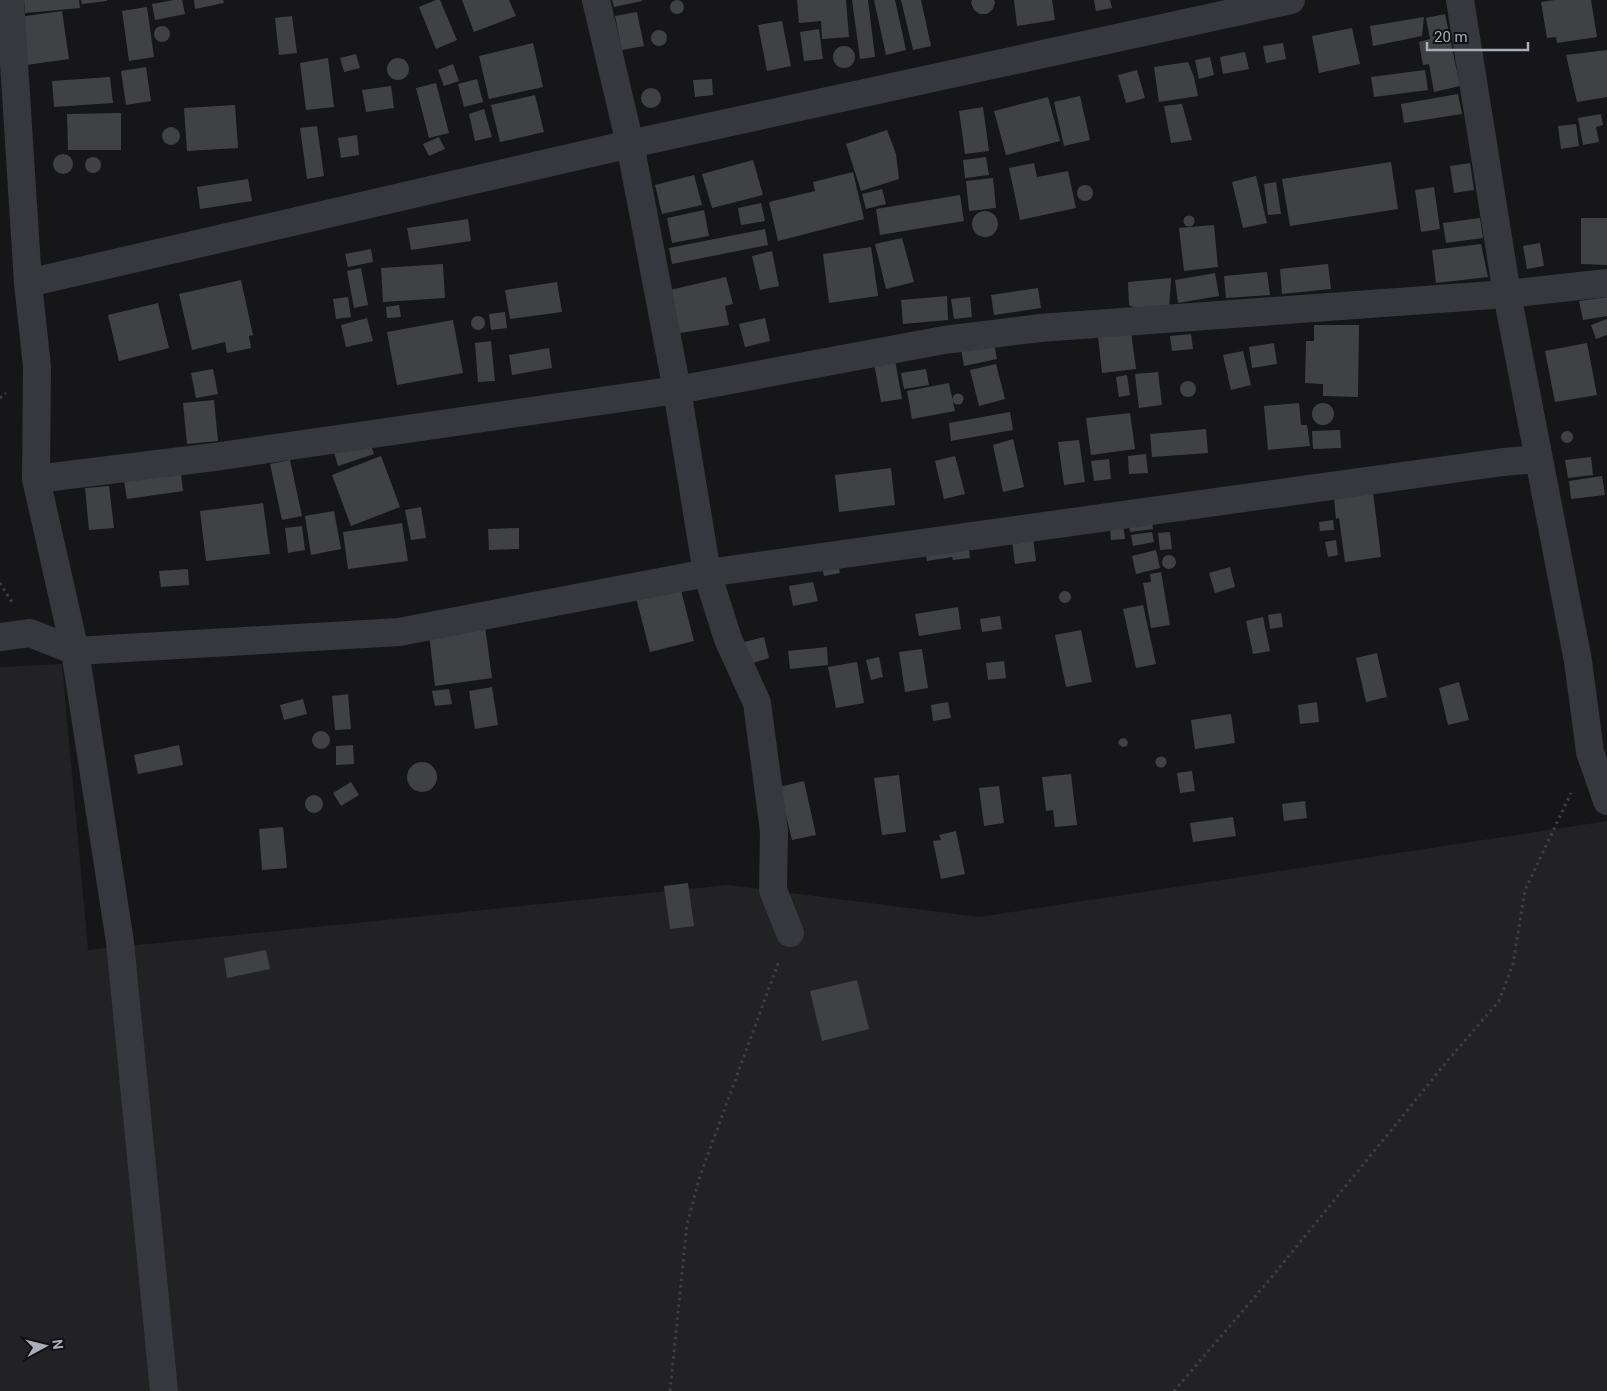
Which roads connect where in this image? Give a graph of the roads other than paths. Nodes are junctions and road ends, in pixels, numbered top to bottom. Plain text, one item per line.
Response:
1 (10, 0) edge
2 (596, 0) edge
3 (1291, 0) edge
4 (1460, 0) edge
5 (630, 144) junction
6 (28, 283) junction
7 (1607, 283) edge
8 (1507, 294) junction
9 (677, 390) junction
10 (1538, 459) junction
11 (36, 479) junction
12 (707, 573) junction
13 (0, 636) edge
14 (75, 651) junction
15 (1607, 801) edge
16 (790, 933) road end
17 (164, 1391) edge

1 - 6 street
2 - 5 street
3 - 5 street
4 - 8 street
5 - 6 street
5 - 9 street
6 - 11 street
7 - 8 street
8 - 9 street
8 - 10 street
9 - 11 street
9 - 12 street
10 - 12 street
10 - 15 street
11 - 14 street
12 - 14 street
12 - 16 street
13 - 14 street
14 - 17 street

